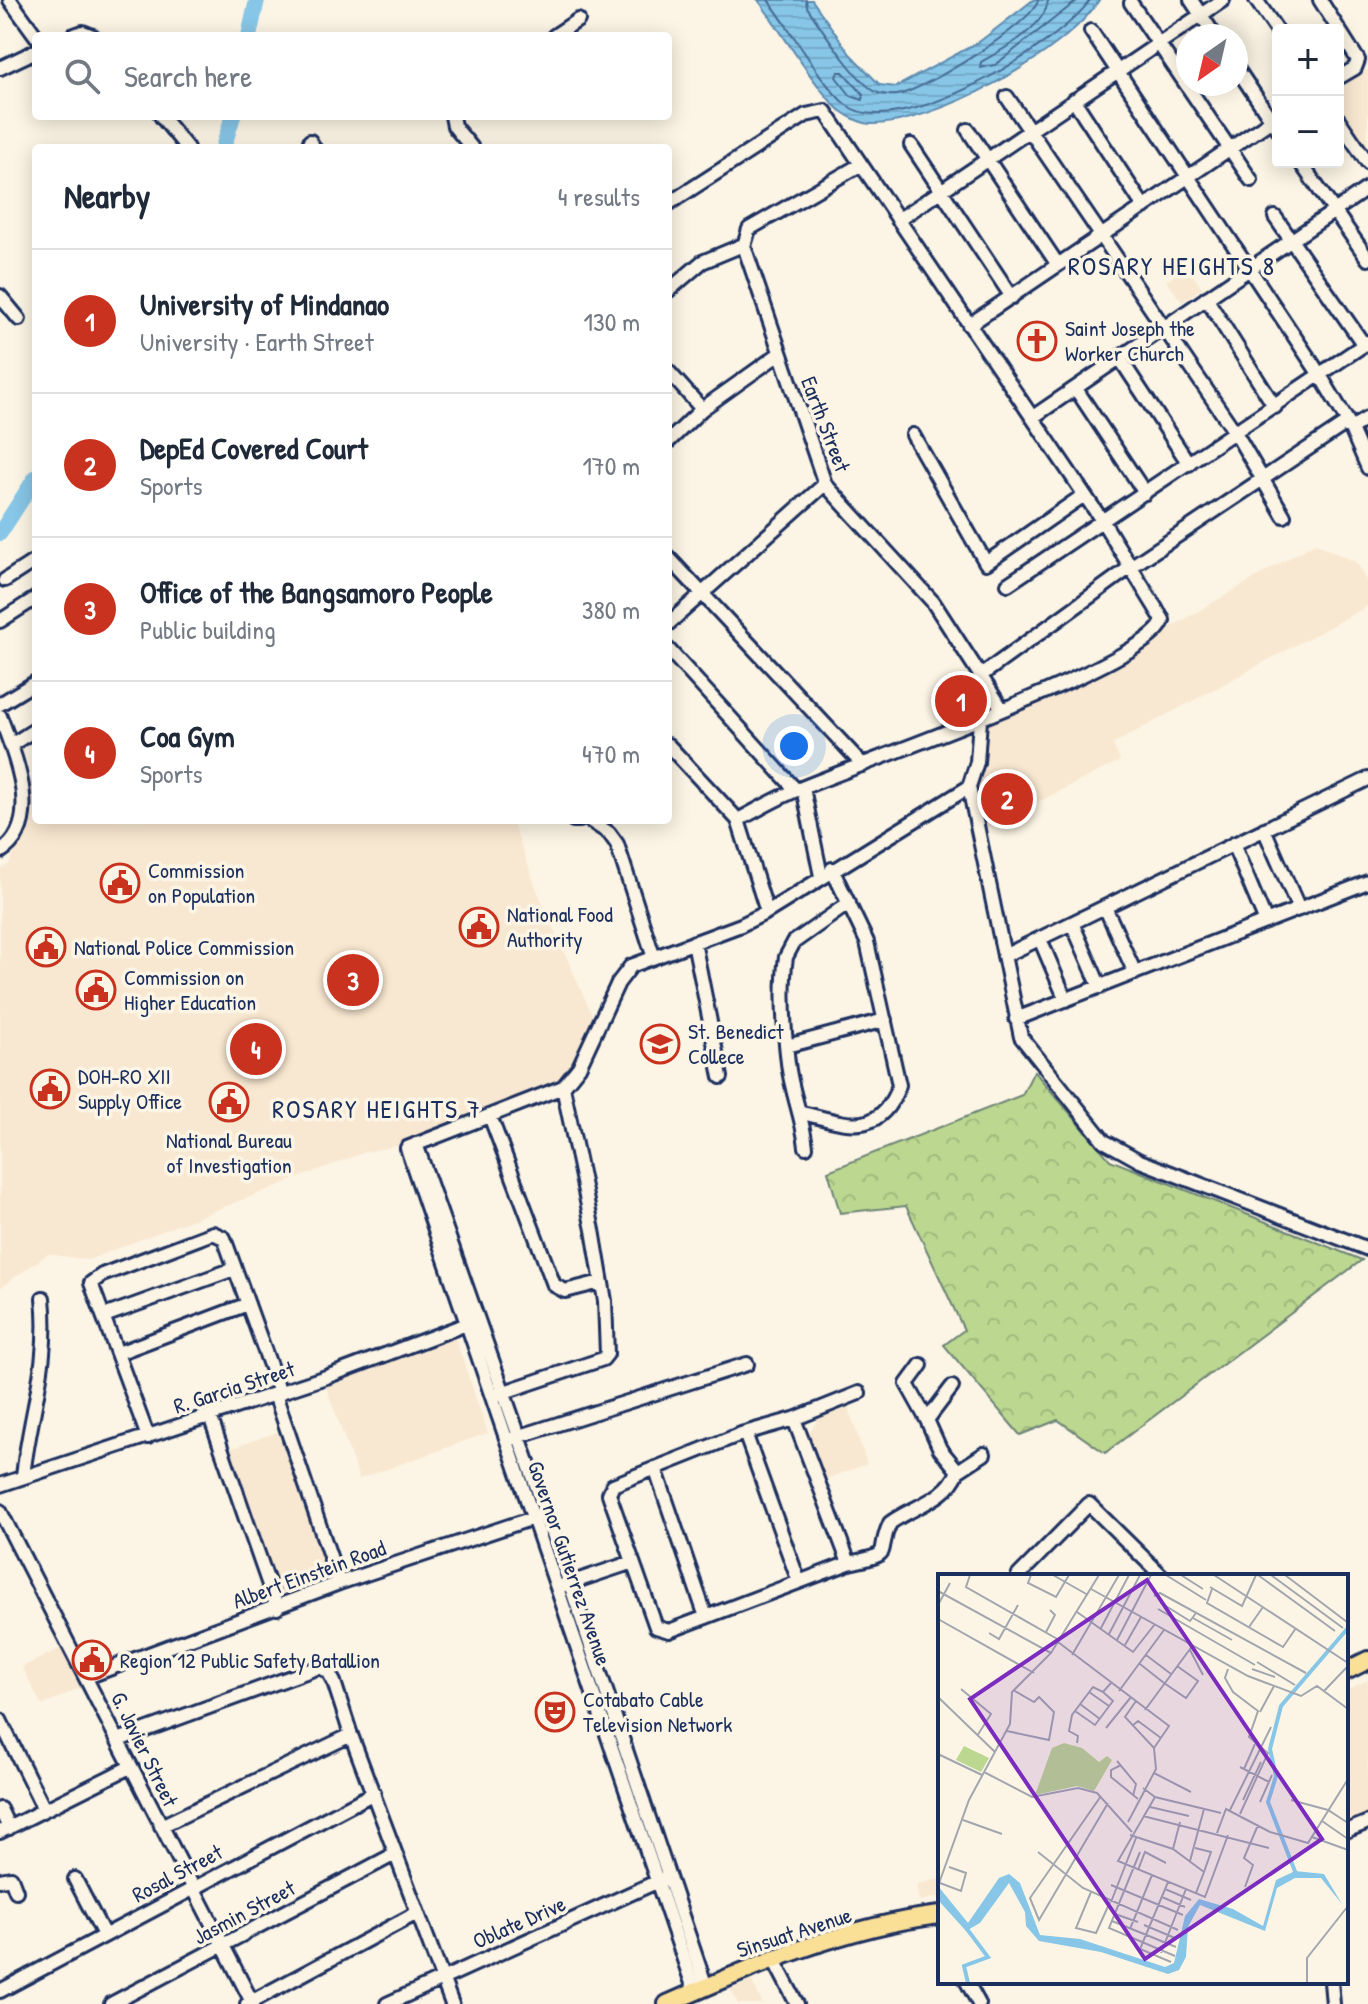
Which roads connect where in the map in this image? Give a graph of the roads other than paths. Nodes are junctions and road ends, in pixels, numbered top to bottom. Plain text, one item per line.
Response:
1 (10, 0) edge
2 (1191, 0) edge
3 (1223, 0) edge
4 (1256, 0) edge
5 (1320, 0) edge
6 (1131, 3) dead end
7 (1201, 15) junction
8 (578, 20) dead end
9 (1207, 24) edge
10 (1272, 24) edge
11 (1335, 24) edge
12 (1091, 31) dead end
13 (33, 32) edge
14 (560, 32) edge
15 (1344, 38) edge
16 (1161, 42) junction
17 (32, 53) edge
18 (0, 68) edge
19 (1116, 73) junction
20 (1344, 74) edge
21 (1248, 84) edge
22 (1007, 97) dead end
23 (1074, 100) junction
24 (1272, 116) edge
25 (164, 120) edge
26 (453, 120) edge
27 (1272, 124) edge
28 (1344, 128) edge
29 (968, 130) dead end
30 (1029, 130) junction
31 (184, 144) edge
32 (469, 144) edge
33 (911, 145) dead end
34 (1230, 149) junction
35 (987, 160) junction
36 (1368, 163) edge
37 (860, 165) junction
38 (1304, 168) edge
39 (1187, 177) junction
40 (1251, 180) dead end
41 (1368, 188) edge
42 (942, 190) junction
43 (672, 201) edge
44 (1144, 207) junction
45 (1334, 210) junction
46 (1275, 217) dead end
47 (898, 220) junction
48 (1102, 237) junction
49 (1291, 240) junction
50 (743, 245) junction
51 (1368, 259) edge
52 (1058, 265) junction
53 (1248, 268) junction
54 (672, 288) edge
55 (0, 296) edge
56 (1012, 297) junction
57 (1206, 298) junction
58 (19, 319) dead end
59 (969, 325) junction
60 (1164, 326) junction
61 (1366, 343) edge
62 (779, 354) junction
63 (1119, 357) junction
64 (672, 375) edge
65 (1320, 375) junction
66 (1076, 389) junction
67 (1275, 407) junction
68 (702, 409) junction
69 (1033, 417) junction
70 (1368, 418) edge
71 (1349, 425) junction
72 (1235, 432) junction
73 (913, 435) dead end
74 (672, 438) edge
75 (1189, 464) junction
76 (1368, 468) edge
77 (1263, 478) junction
78 (825, 484) junction
79 (1145, 493) junction
80 (1084, 495) junction
81 (1284, 516) dead end
82 (1103, 522) junction
83 (672, 561) edge
84 (32, 563) edge
85 (1132, 566) junction
86 (5, 580) dead end
87 (1008, 584) dead end
88 (702, 593) junction
89 (32, 601) edge
90 (672, 620) edge
91 (0, 621) edge
92 (672, 653) edge
93 (983, 674) junction
94 (32, 684) edge
95 (0, 704) edge
96 (1002, 709) junction
97 (0, 716) edge
98 (980, 720) junction
99 (32, 732) edge
100 (11, 745) junction
101 (672, 749) edge
102 (863, 765) junction
103 (1368, 779) edge
104 (969, 787) junction
105 (800, 789) junction
106 (738, 820) junction
107 (595, 824) edge
108 (1264, 829) junction
109 (1233, 844) junction
110 (0, 852) edge
111 (826, 873) junction
112 (1368, 882) edge
113 (849, 903) junction
114 (1105, 907) junction
115 (1299, 909) junction
116 (767, 912) junction
117 (1266, 922) junction
118 (1072, 923) junction
119 (1040, 939) junction
120 (694, 942) junction
121 (653, 955) junction
122 (1004, 956) junction
123 (1135, 973) junction
124 (1100, 987) junction
125 (1066, 1000) junction
126 (1016, 1019) junction
127 (885, 1020) junction
128 (787, 1046) junction
129 (721, 1077) dead end
130 (563, 1087) junction
131 (802, 1113) junction
132 (490, 1116) junction
133 (412, 1146) junction
134 (806, 1147) dead end
135 (1368, 1249) edge
136 (234, 1269) junction
137 (601, 1282) junction
138 (43, 1298) dead end
139 (248, 1304) junction
140 (104, 1316) junction
141 (479, 1320) junction
142 (466, 1325) junction
143 (118, 1353) junction
144 (747, 1364) dead end
145 (921, 1365) dead end
146 (952, 1387) dead end
147 (504, 1392) junction
148 (278, 1393) junction
149 (859, 1393) dead end
150 (490, 1397) junction
151 (210, 1416) junction
152 (794, 1419) junction
153 (927, 1420) junction
154 (745, 1433) junction
155 (148, 1437) junction
156 (512, 1438) junction
157 (984, 1454) dead end
158 (655, 1468) junction
159 (958, 1471) junction
160 (23, 1476) junction
161 (0, 1485) edge
162 (0, 1511) edge
163 (546, 1513) junction
164 (532, 1518) junction
165 (633, 1562) junction
166 (849, 1563) junction
167 (1020, 1574) edge
168 (1160, 1574) edge
169 (799, 1582) junction
170 (339, 1583) junction
171 (563, 1585) junction
172 (277, 1608) junction
173 (706, 1617) junction
174 (1368, 1660) edge
175 (1348, 1670) edge
176 (87, 1677) junction
177 (0, 1720) edge
178 (351, 1735) junction
179 (118, 1740) junction
180 (130, 1767) junction
181 (374, 1793) junction
182 (0, 1809) edge
183 (44, 1809) junction
184 (1368, 1822) edge
185 (161, 1826) junction
186 (5, 1830) edge
187 (1348, 1830) edge
188 (395, 1854) junction
189 (75, 1879) dead end
190 (662, 1879) junction
191 (0, 1880) edge
192 (192, 1888) junction
193 (16, 1891) dead end
194 (417, 1913) junction
195 (938, 1920) edge
196 (104, 1935) junction
197 (222, 1947) junction
198 (773, 1958) junction
199 (442, 1979) junction
200 (968, 1984) edge
201 (1331, 1984) edge
202 (700, 1990) junction
203 (0, 1991) edge
204 (675, 2002) edge
205 (251, 2003) edge
206 (111, 2004) edge
207 (387, 2004) edge
208 (452, 2004) edge
209 (797, 2004) edge
210 (979, 2004) edge
211 (1333, 2004) edge

1 - 13 street
2 - 7 street
3 - 7 street
4 - 10 street
5 - 11 street
6 - 16 street
7 - 9 street
7 - 16 street
8 - 14 street
12 - 19 street
15 - 20 street
16 - 19 street
16 - 34 street
17 - 18 street
19 - 23 street
19 - 39 street
21 - 24 street
22 - 30 street
23 - 30 street
23 - 44 street
25 - 31 street
26 - 32 street
27 - 34 street
28 - 36 street
29 - 35 street
30 - 35 street
30 - 48 street
33 - 42 street
34 - 39 street
34 - 40 street
35 - 42 street
35 - 52 street
37 - 43 street
37 - 47 street
37 - 50 street
38 - 45 street
39 - 44 street
39 - 53 street
41 - 45 street
42 - 47 street
42 - 56 street
44 - 48 street
45 - 49 street
45 - 51 street
46 - 49 street
47 - 59 street
48 - 52 street
48 - 60 street
49 - 53 street
49 - 61 street
50 - 54 street
50 - 62 street, Earth Street
52 - 56 street
53 - 57 street
53 - 65 street
55 - 58 street
56 - 59 street
57 - 60 street
57 - 67 street
59 - 69 street
60 - 63 street
60 - 72 street
61 - 65 street
62 - 68 street
62 - 78 street, Earth Street
63 - 66 street
63 - 75 street
64 - 68 street
65 - 67 street
65 - 71 street
66 - 69 street
66 - 79 street
67 - 72 street
68 - 74 street
69 - 80 street
70 - 71 street
71 - 76 street
71 - 77 street
72 - 75 street
72 - 77 street
73 - 80 street
75 - 79 street
77 - 81 street
77 - 85 street
78 - 88 street
78 - 93 street, Earth Street
79 - 82 street
80 - 82 street
82 - 85 street
82 - 87 street
83 - 88 street
84 - 86 street
85 - 93 street
85 - 96 street
88 - 90 street
88 - 102 street
89 - 91 street
92 - 105 street
93 - 96 street, Earth Street
94 - 95 street
96 - 98 street
97 - 100 street
98 - 102 street
98 - 104 street
99 - 100 street
100 - 110 street
101 - 106 street
102 - 105 street
103 - 108 street
104 - 111 street
104 - 122 street
105 - 106 street
105 - 111 street
106 - 116 street
107 - 121 street
108 - 109 street
108 - 115 street
109 - 114 street
109 - 117 street
111 - 113 street
111 - 116 street
112 - 115 street
113 - 127 street
113 - 128 street
114 - 118 street
114 - 123 street
115 - 117 street
116 - 120 street
117 - 123 street
118 - 119 street
118 - 124 street
119 - 122 street
119 - 125 street
120 - 121 street
120 - 129 street
121 - 130 street
122 - 126 street
123 - 124 street
124 - 125 street
125 - 126 street
126 - 135 street
127 - 128 street
127 - 131 street
128 - 131 street
130 - 132 street
130 - 137 street
131 - 134 street
132 - 133 street
132 - 137 street
133 - 141 street, Governor Gutierrez Avenue
133 - 142 street, Governor Gutierrez Avenue
136 - 139 street
136 - 140 street
136 - 140 street
137 - 147 street
138 - 160 street
139 - 143 street
139 - 148 street
140 - 143 street
141 - 142 street, R. Garcia Street
141 - 147 street, Governor Gutierrez Avenue
142 - 148 street, R. Garcia Street
142 - 150 street, Governor Gutierrez Avenue
143 - 155 street
144 - 156 street
145 - 153 street
146 - 153 street
147 - 150 street
147 - 156 street, Governor Gutierrez Avenue
148 - 151 street, R. Garcia Street
148 - 170 street
149 - 152 street
150 - 156 street, Governor Gutierrez Avenue
151 - 155 street, R. Garcia Street
151 - 172 street
152 - 154 street
152 - 166 street
153 - 159 street
154 - 158 street
154 - 169 street
155 - 160 street, R. Garcia Street
156 - 163 street, Governor Gutierrez Avenue
156 - 164 street, Governor Gutierrez Avenue
157 - 159 street
158 - 165 street
158 - 173 street
159 - 166 street
160 - 161 street, R. Garcia Street
162 - 176 street, G. Javier Street
163 - 164 street, Albert Einstein Road
163 - 171 street, Governor Gutierrez Avenue
164 - 170 street, Albert Einstein Road
164 - 171 street, Governor Gutierrez Avenue
165 - 171 street
165 - 173 street
166 - 169 street
167 - 168 street
169 - 173 street
170 - 172 street, Albert Einstein Road
171 - 190 street, Governor Gutierrez Avenue
172 - 176 street, Albert Einstein Road
174 - 175 main road
176 - 179 street, G. Javier Street
177 - 183 street
178 - 179 street
178 - 181 street
178 - 185 street
179 - 180 street, G. Javier Street
180 - 183 street
180 - 185 street, G. Javier Street
181 - 188 street
181 - 192 street, Rosal Street
182 - 186 street
183 - 186 street
184 - 187 street
185 - 192 street, G. Javier Street
188 - 194 street
188 - 197 street, Jasmin Street
189 - 196 street
190 - 199 street, Oblate Drive
190 - 202 street, Governor Gutierrez Avenue
191 - 193 street
192 - 196 street, Rosal Street
192 - 197 street, G. Javier Street
194 - 199 street
194 - 205 street
195 - 198 main road, Sinsuat Avenue
196 - 203 street, Rosal Street
197 - 205 street, G. Javier Street
197 - 206 street, Jasmin Street
198 - 202 main road, Sinsuat Avenue
198 - 209 street
199 - 207 street, Oblate Drive
199 - 208 street
200 - 210 street
201 - 211 street
202 - 204 main road, Sinsuat Avenue

